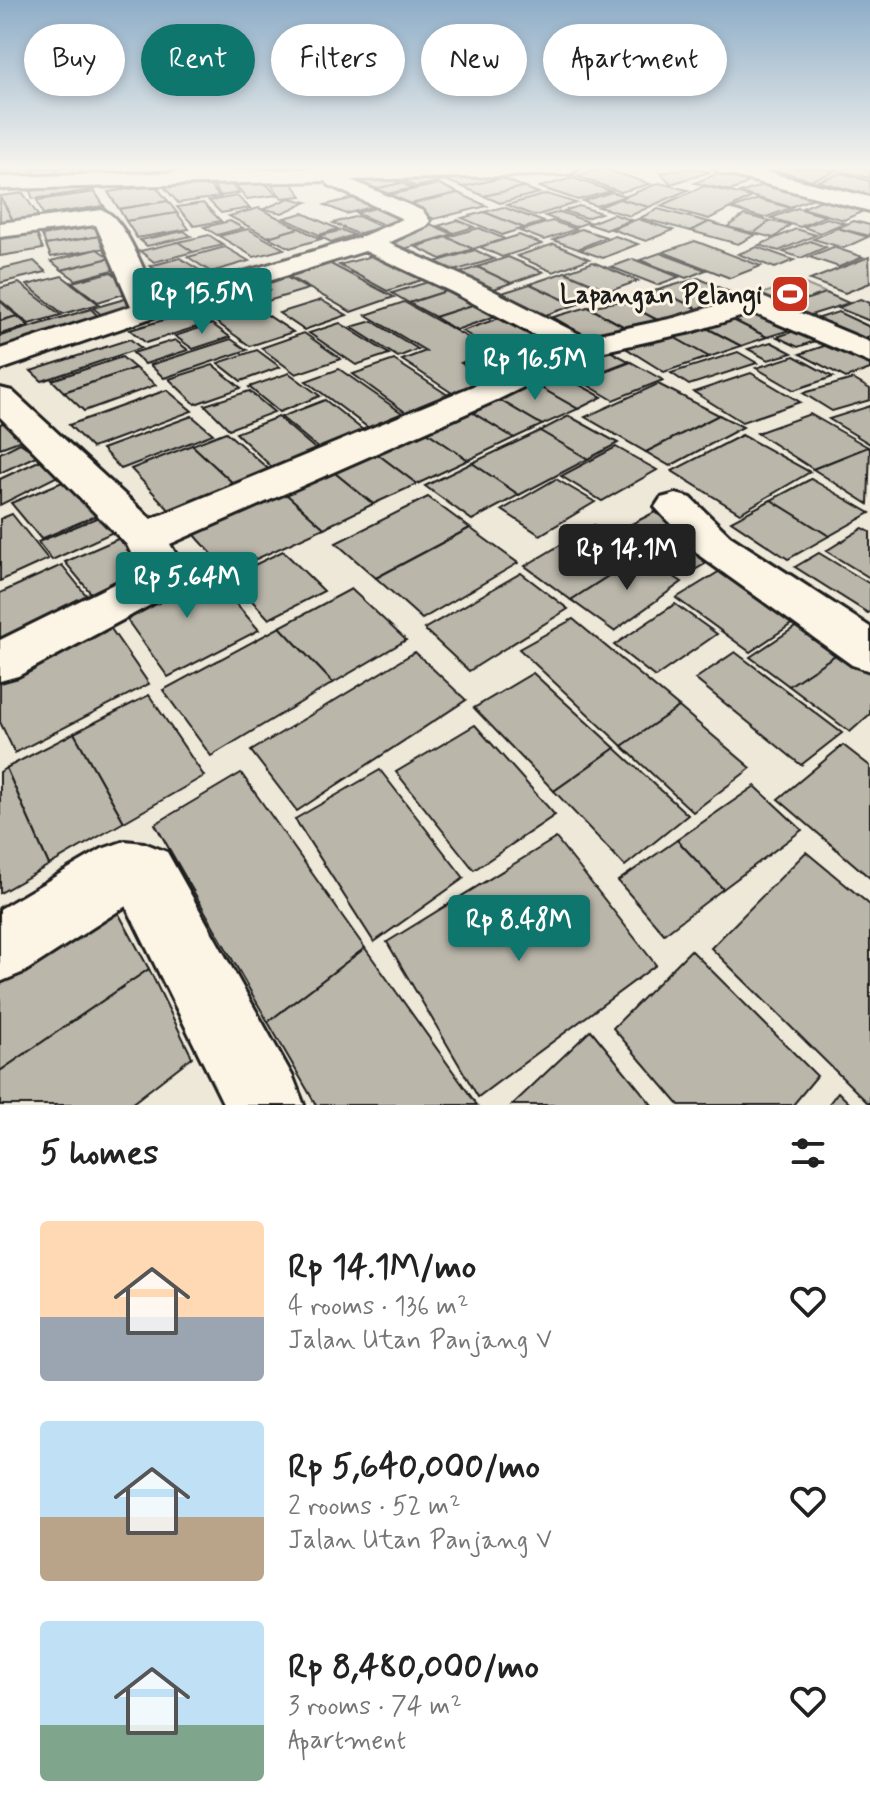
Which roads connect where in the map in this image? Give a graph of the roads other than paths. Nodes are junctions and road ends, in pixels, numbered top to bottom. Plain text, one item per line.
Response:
1 (82, 220) edge
2 (104, 220) edge
3 (416, 220) edge
4 (0, 230) edge
5 (367, 243) junction
6 (147, 310) junction
7 (581, 347) junction
8 (870, 354) edge
9 (0, 360) edge
10 (0, 398) edge
11 (676, 507) dead end
12 (145, 538) junction
13 (870, 652) edge
14 (0, 662) edge
15 (0, 948) edge
16 (265, 1105) edge

1 - 4 street
2 - 6 street
3 - 5 street
5 - 6 street
5 - 7 street
6 - 9 street
7 - 8 street
7 - 12 street
10 - 12 street
11 - 13 street
12 - 14 street
15 - 16 street

